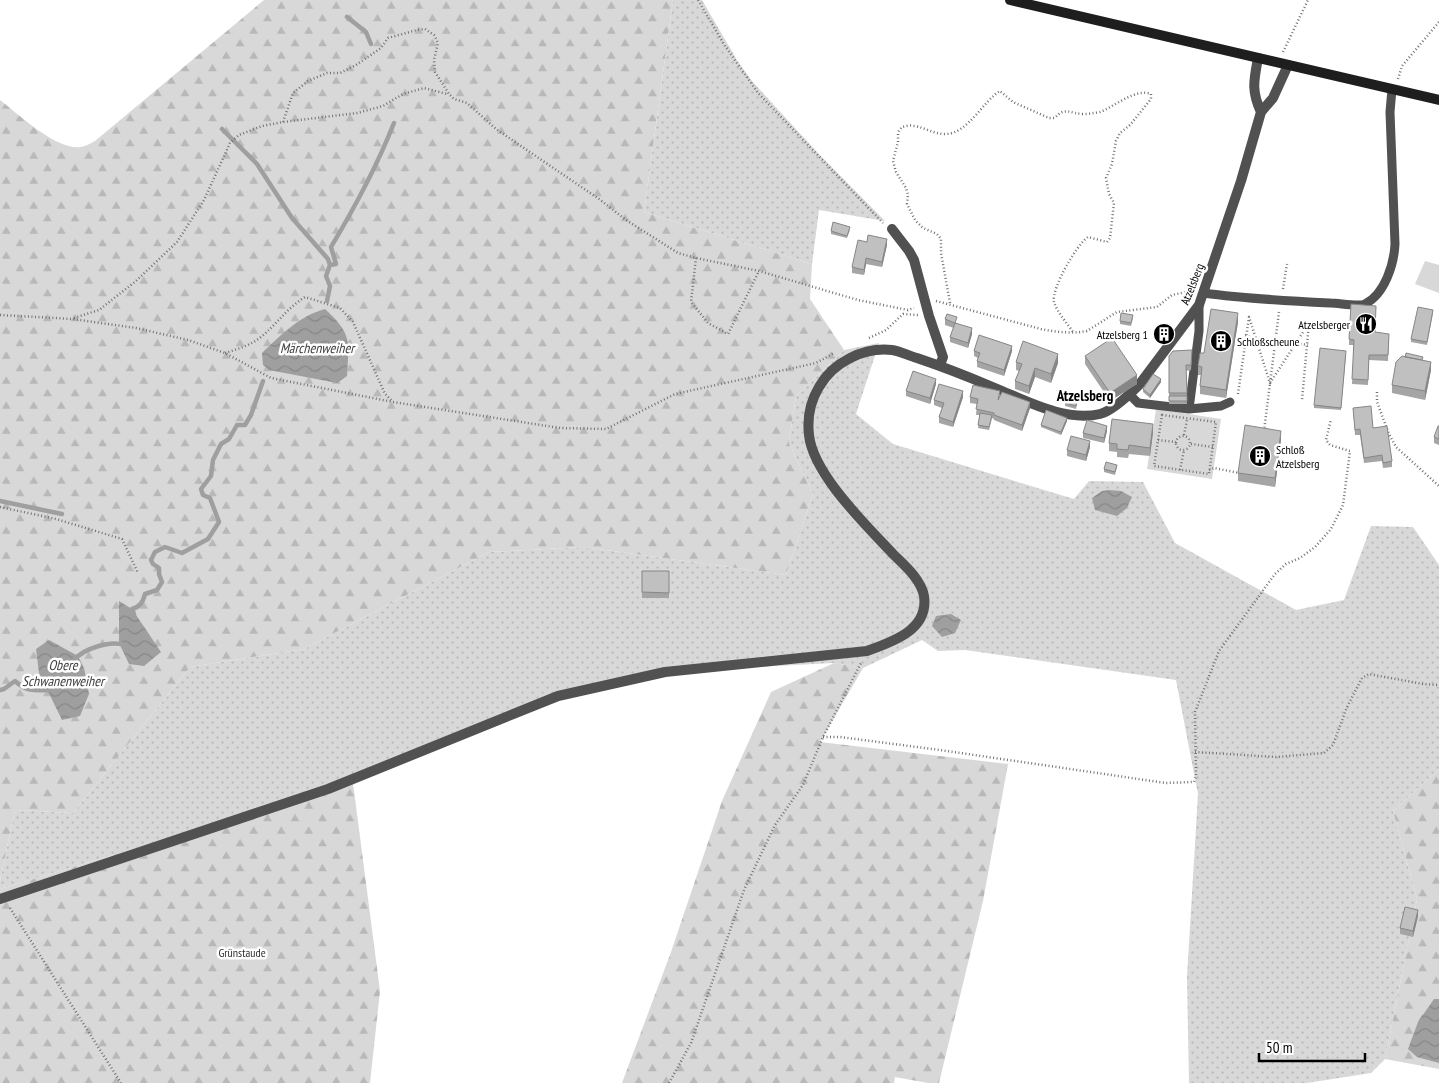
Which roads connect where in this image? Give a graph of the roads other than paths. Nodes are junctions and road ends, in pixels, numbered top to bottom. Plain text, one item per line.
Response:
1 (1010, 0) edge
2 (1258, 58) junction
3 (1284, 64) junction
4 (1392, 88) junction
5 (1439, 100) edge
6 (1261, 112) junction
7 (892, 229) road end
8 (1204, 293) junction
9 (1199, 305) junction
10 (940, 365) junction
11 (1130, 395) junction
12 (1230, 402) dead end
13 (1188, 414) junction
14 (2, 898) edge

1 - 2 street
2 - 3 street
2 - 6 street
3 - 4 street
3 - 6 street, Atzelsberg
4 - 5 street
4 - 8 lane
6 - 8 street, Atzelsberg
7 - 10 street
8 - 9 street, Atzelsberg
9 - 11 street, Atzelsberg
9 - 13 lane
10 - 11 street, Atzelsberg
10 - 14 street, Atzelsberg
11 - 13 lane
12 - 13 lane

